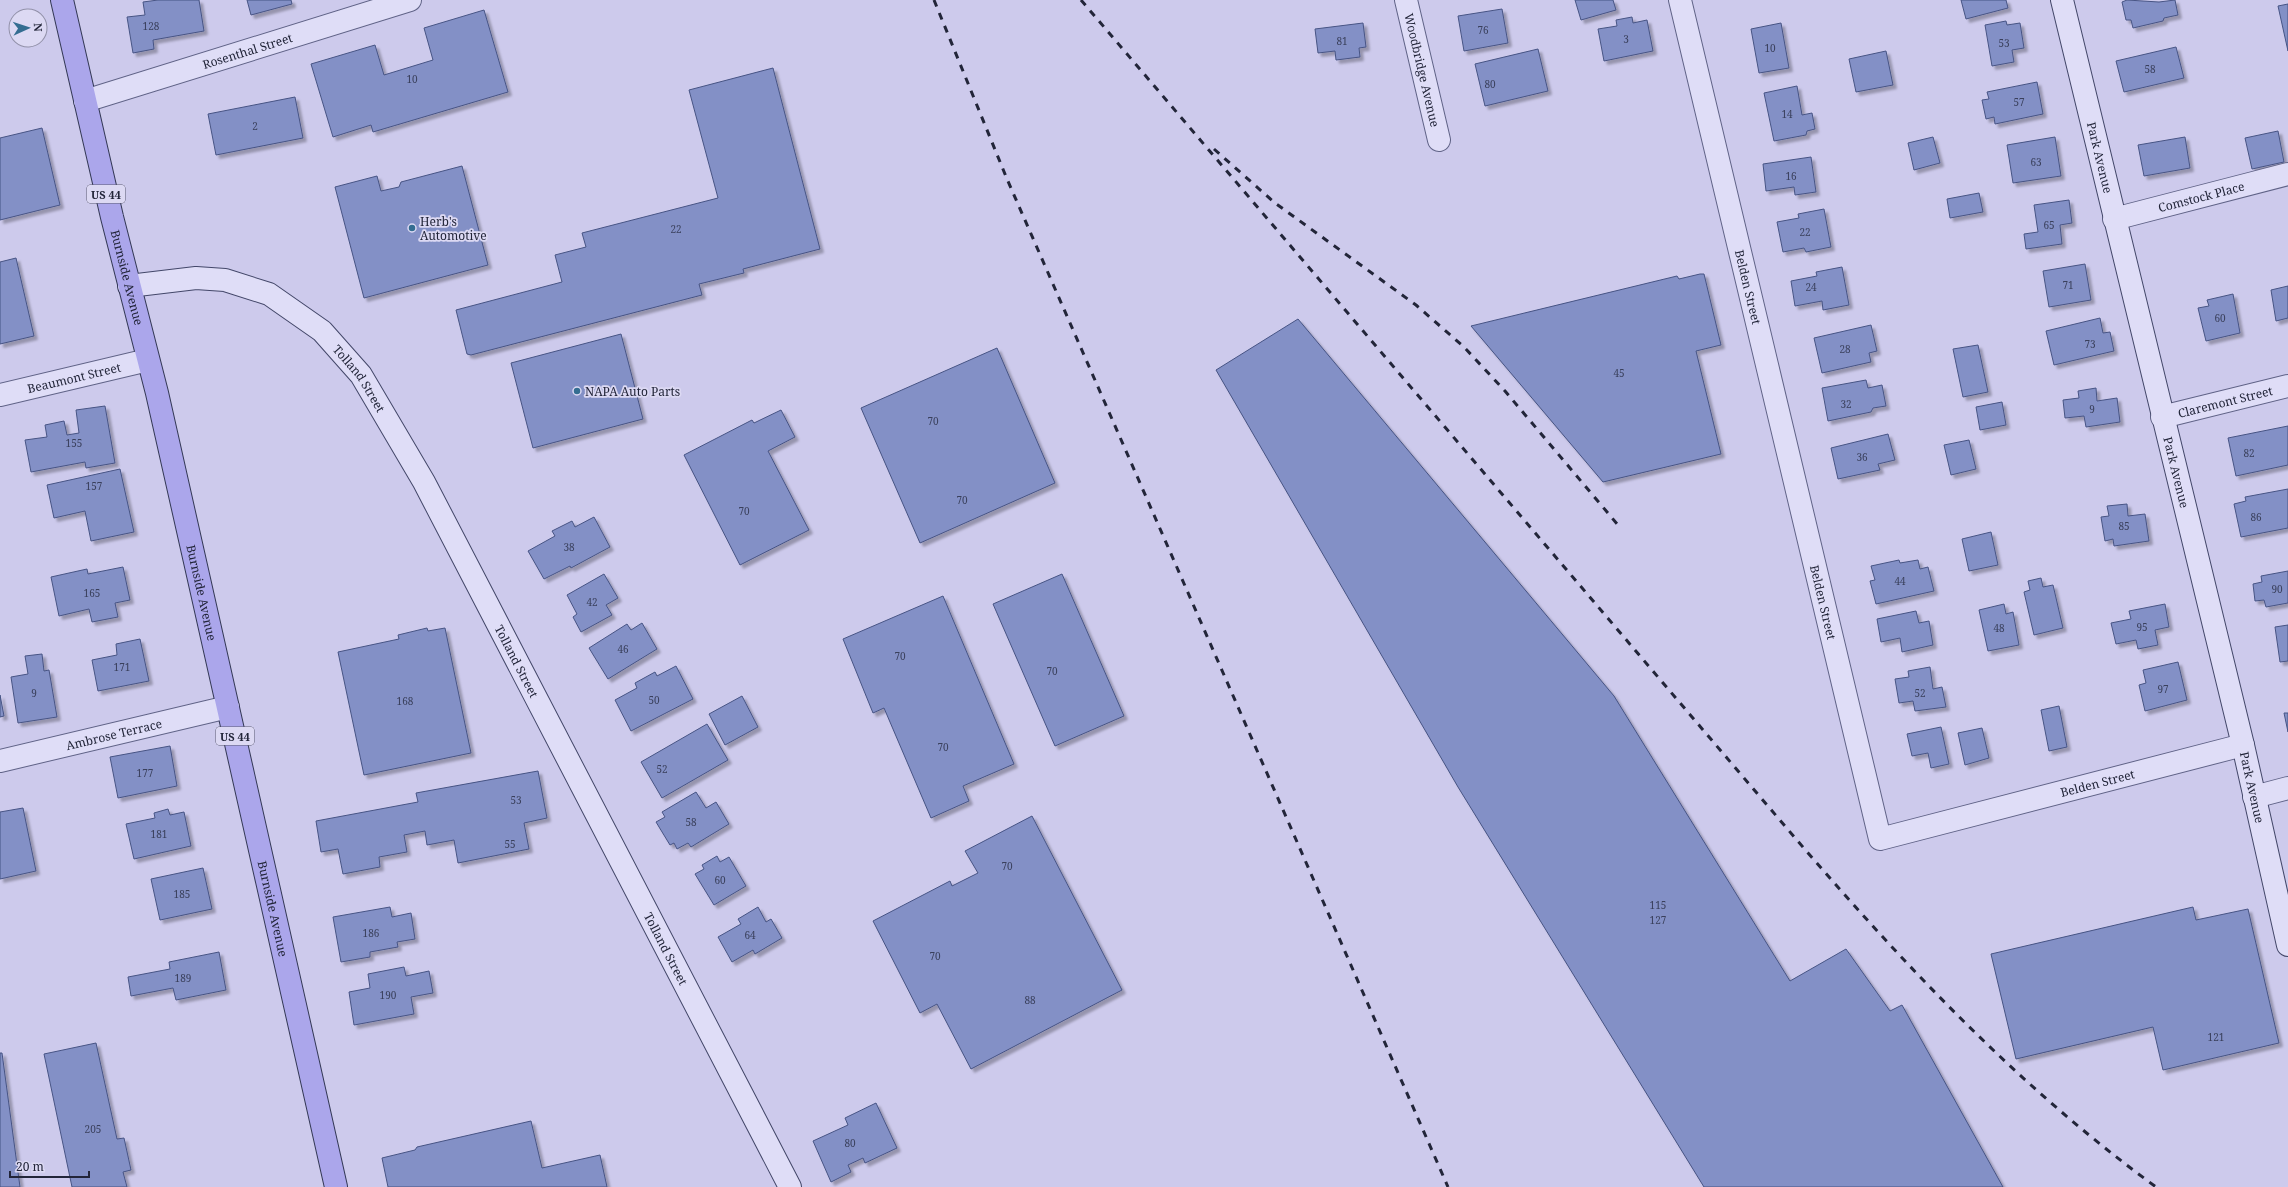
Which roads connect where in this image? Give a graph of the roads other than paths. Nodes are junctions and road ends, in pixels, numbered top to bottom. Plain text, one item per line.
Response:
1 (62, 0) edge
2 (410, 0) edge
3 (1406, 0) edge
4 (1680, 0) edge
5 (2062, 0) edge
6 (85, 101) junction
7 (1439, 140) dead end
8 (2288, 174) edge
9 (2114, 219) junction
10 (129, 286) junction
11 (148, 360) junction
12 (2288, 386) edge
13 (0, 395) edge
14 (2162, 417) junction
15 (228, 707) junction
16 (2243, 745) junction
17 (0, 761) edge
18 (2288, 788) edge
19 (2254, 796) junction
20 (2288, 945) edge
21 (336, 1187) edge
22 (790, 1187) edge

1 - 6 main road, Burnside Avenue / US 44
2 - 6 street, Rosenthal Street
3 - 7 street, Woodbridge Avenue
4 - 16 street, Belden Street
5 - 9 street, Park Avenue
6 - 10 main road, Burnside Avenue / US 44
8 - 9 street, Comstock Place
9 - 14 street, Park Avenue
10 - 11 main road, Burnside Avenue / US 44
10 - 22 street, Tolland Street
11 - 13 street, Beaumont Street
11 - 15 main road, Burnside Avenue / US 44
12 - 14 street, Claremont Street
14 - 16 street, Park Avenue
15 - 17 street, Ambrose Terrace
15 - 21 main road, Burnside Avenue / US 44
16 - 19 street, Park Avenue
18 - 19 street
19 - 20 street, Park Avenue

